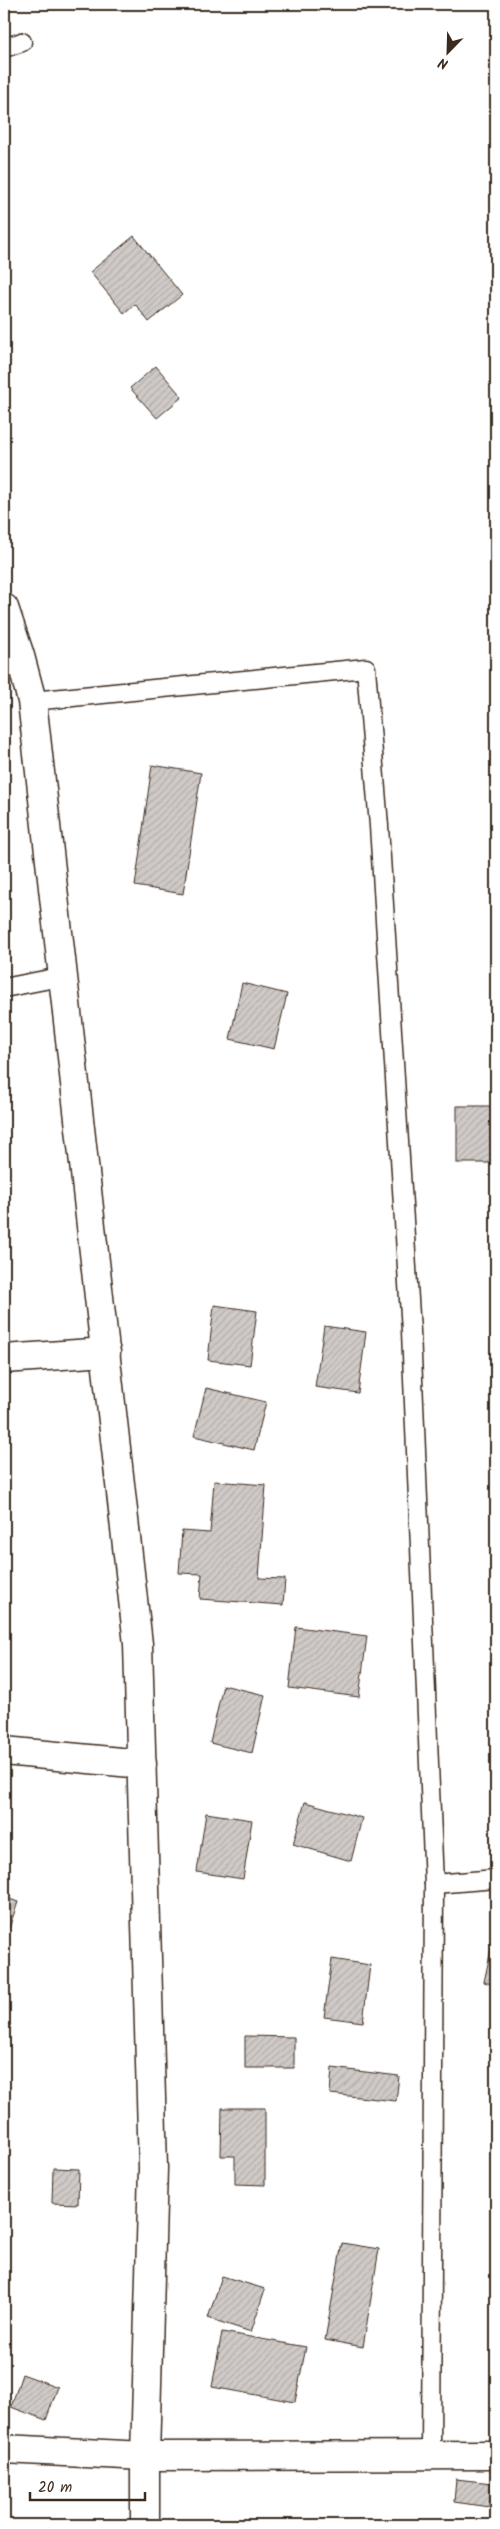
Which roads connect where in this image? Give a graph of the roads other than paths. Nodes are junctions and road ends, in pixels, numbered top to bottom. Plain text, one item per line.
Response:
1 (22, 42) dead end
2 (4, 48) edge
3 (4, 608) edge
4 (32, 701) junction
5 (65, 976) junction
6 (4, 988) edge
7 (106, 1352) junction
8 (4, 1359) edge
9 (4, 1751) edge
10 (142, 1764) junction
11 (496, 1879) edge
12 (434, 1884) junction
13 (4, 2449) edge
14 (431, 2455) junction
15 (496, 2455) edge
16 (145, 2456) junction
17 (145, 2525) edge

1 - 2 lane
3 - 4 street
4 - 5 street
4 - 12 lane
5 - 6 lane
5 - 7 street
7 - 8 street
7 - 10 street
9 - 10 street
10 - 16 street
11 - 12 lane
12 - 14 lane
13 - 16 street
14 - 15 street
14 - 16 street
16 - 17 street

